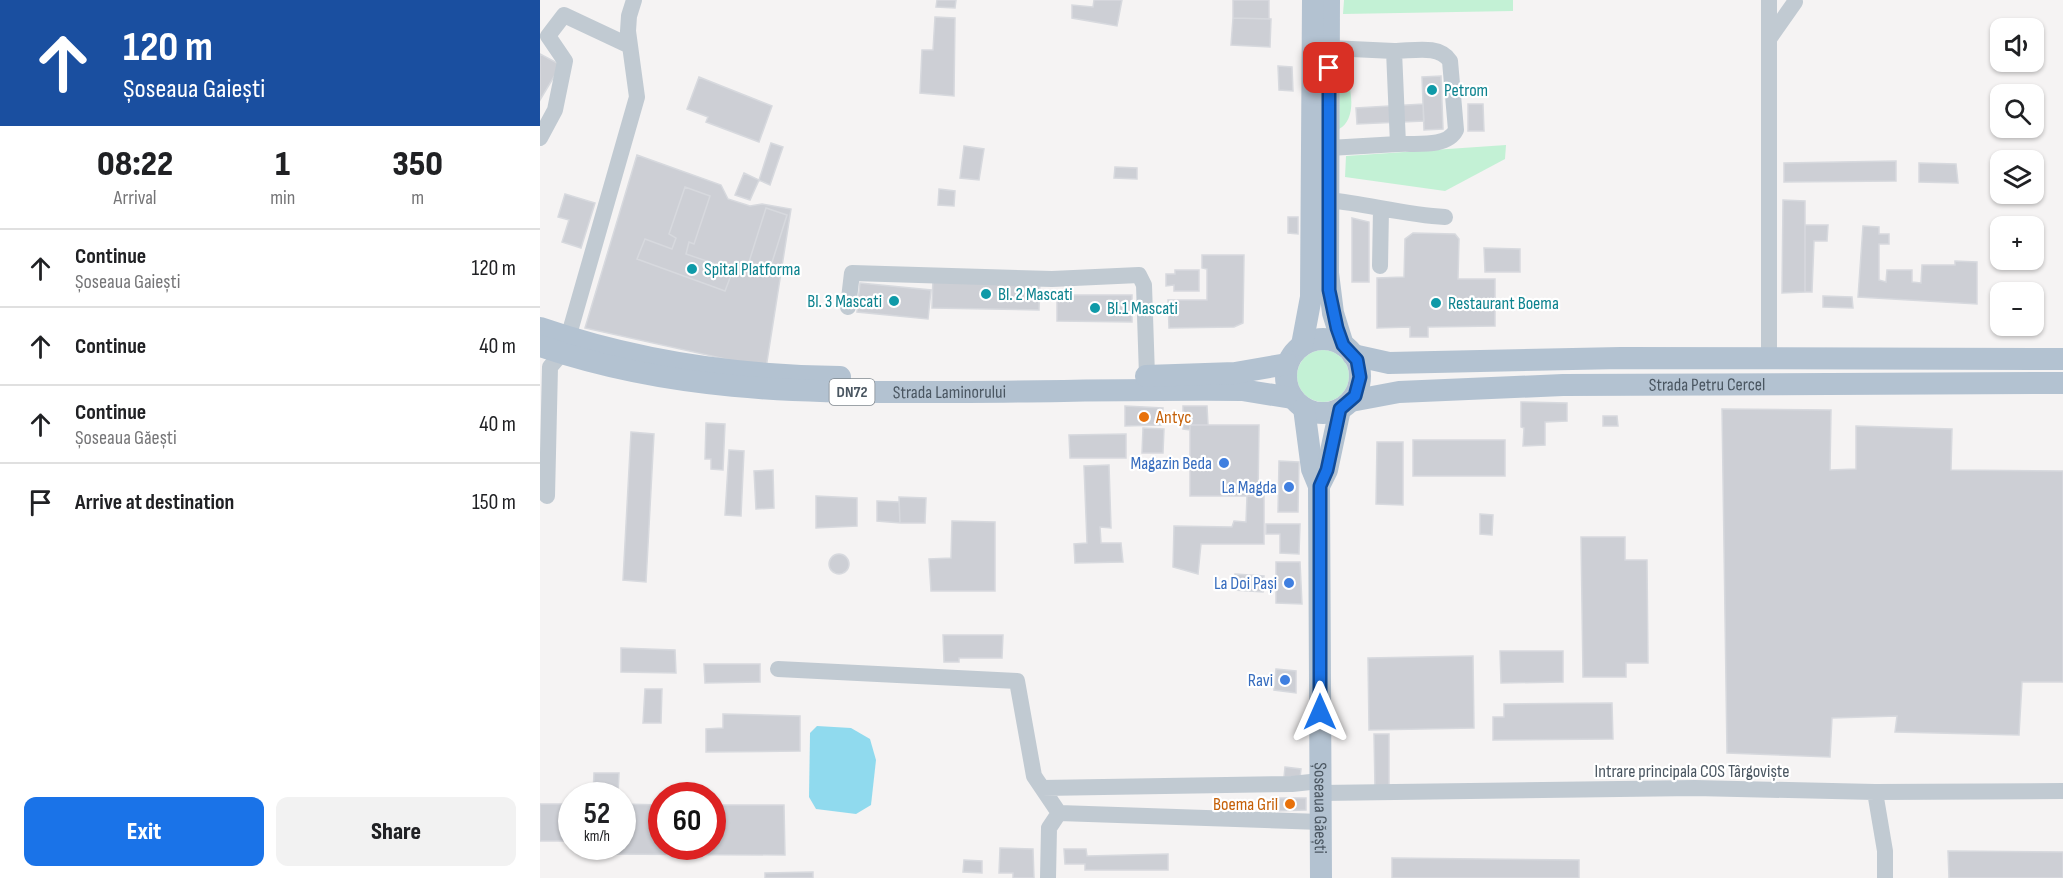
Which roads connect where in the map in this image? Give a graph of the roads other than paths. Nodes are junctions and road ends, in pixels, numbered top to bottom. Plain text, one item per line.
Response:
1 (634, 0) edge
2 (1313, 0) edge
3 (1329, 0) edge
4 (1770, 0) edge
5 (1796, 2) dead end
6 (1769, 39) junction
7 (630, 46) junction
8 (1321, 48) junction
9 (1394, 51) junction
10 (540, 138) edge
11 (1398, 144) junction
12 (1320, 148) junction
13 (1329, 201) junction
14 (1381, 209) junction
15 (1445, 217) dead end
16 (1380, 266) dead end
17 (848, 307) dead end
18 (540, 328) edge
19 (565, 345) junction
20 (1302, 345) junction
21 (540, 346) edge
22 (1348, 350) junction
23 (1769, 358) junction
24 (2063, 359) edge
25 (1287, 364) junction
26 (1147, 383) junction
27 (2063, 383) edge
28 (1298, 403) junction
29 (1346, 405) junction
30 (1320, 486) junction
31 (547, 496) dead end
32 (778, 669) dead end
33 (1320, 787) junction
34 (1042, 788) junction
35 (2063, 791) edge
36 (1875, 792) junction
37 (1059, 813) junction
38 (1321, 822) junction
39 (1047, 878) edge
40 (1321, 878) edge
41 (1885, 878) edge

1 - 7 lane
2 - 8 main road
3 - 8 main road
4 - 6 lane
5 - 6 lane
6 - 23 lane
7 - 10 lane
7 - 19 lane
8 - 9 lane
8 - 12 main road
9 - 11 lane
9 - 11 lane
11 - 12 lane
12 - 13 main road
12 - 20 main road
13 - 14 lane
13 - 22 main road
14 - 15 lane
14 - 16 lane
17 - 26 lane
18 - 19 main road, Strada Laminorului
19 - 21 main road, Strada Laminorului / DN72
19 - 26 main road, Strada Laminorului / DN72
19 - 31 lane
20 - 22 main road
20 - 25 main road
22 - 23 main road, Strada Petru Cercel
22 - 29 main road
23 - 24 main road, Strada Petru Cercel
25 - 26 main road, Strada Laminorului
25 - 28 main road
26 - 28 main road, Strada Laminorului / DN72
27 - 29 main road, Strada Petru Cercel
28 - 29 main road, DN72
28 - 30 main road
29 - 30 main road
30 - 33 main road, Șoseaua Găești
32 - 34 lane
33 - 34 lane, Intrare principala COS Târgoviște
33 - 36 lane, Intrare principala COS Târgoviște
33 - 38 main road, Șoseaua Găești
34 - 37 lane
35 - 36 lane, Intrare principala COS Târgoviște
36 - 41 lane
37 - 38 lane
37 - 39 lane
38 - 40 main road, Șoseaua Găești

